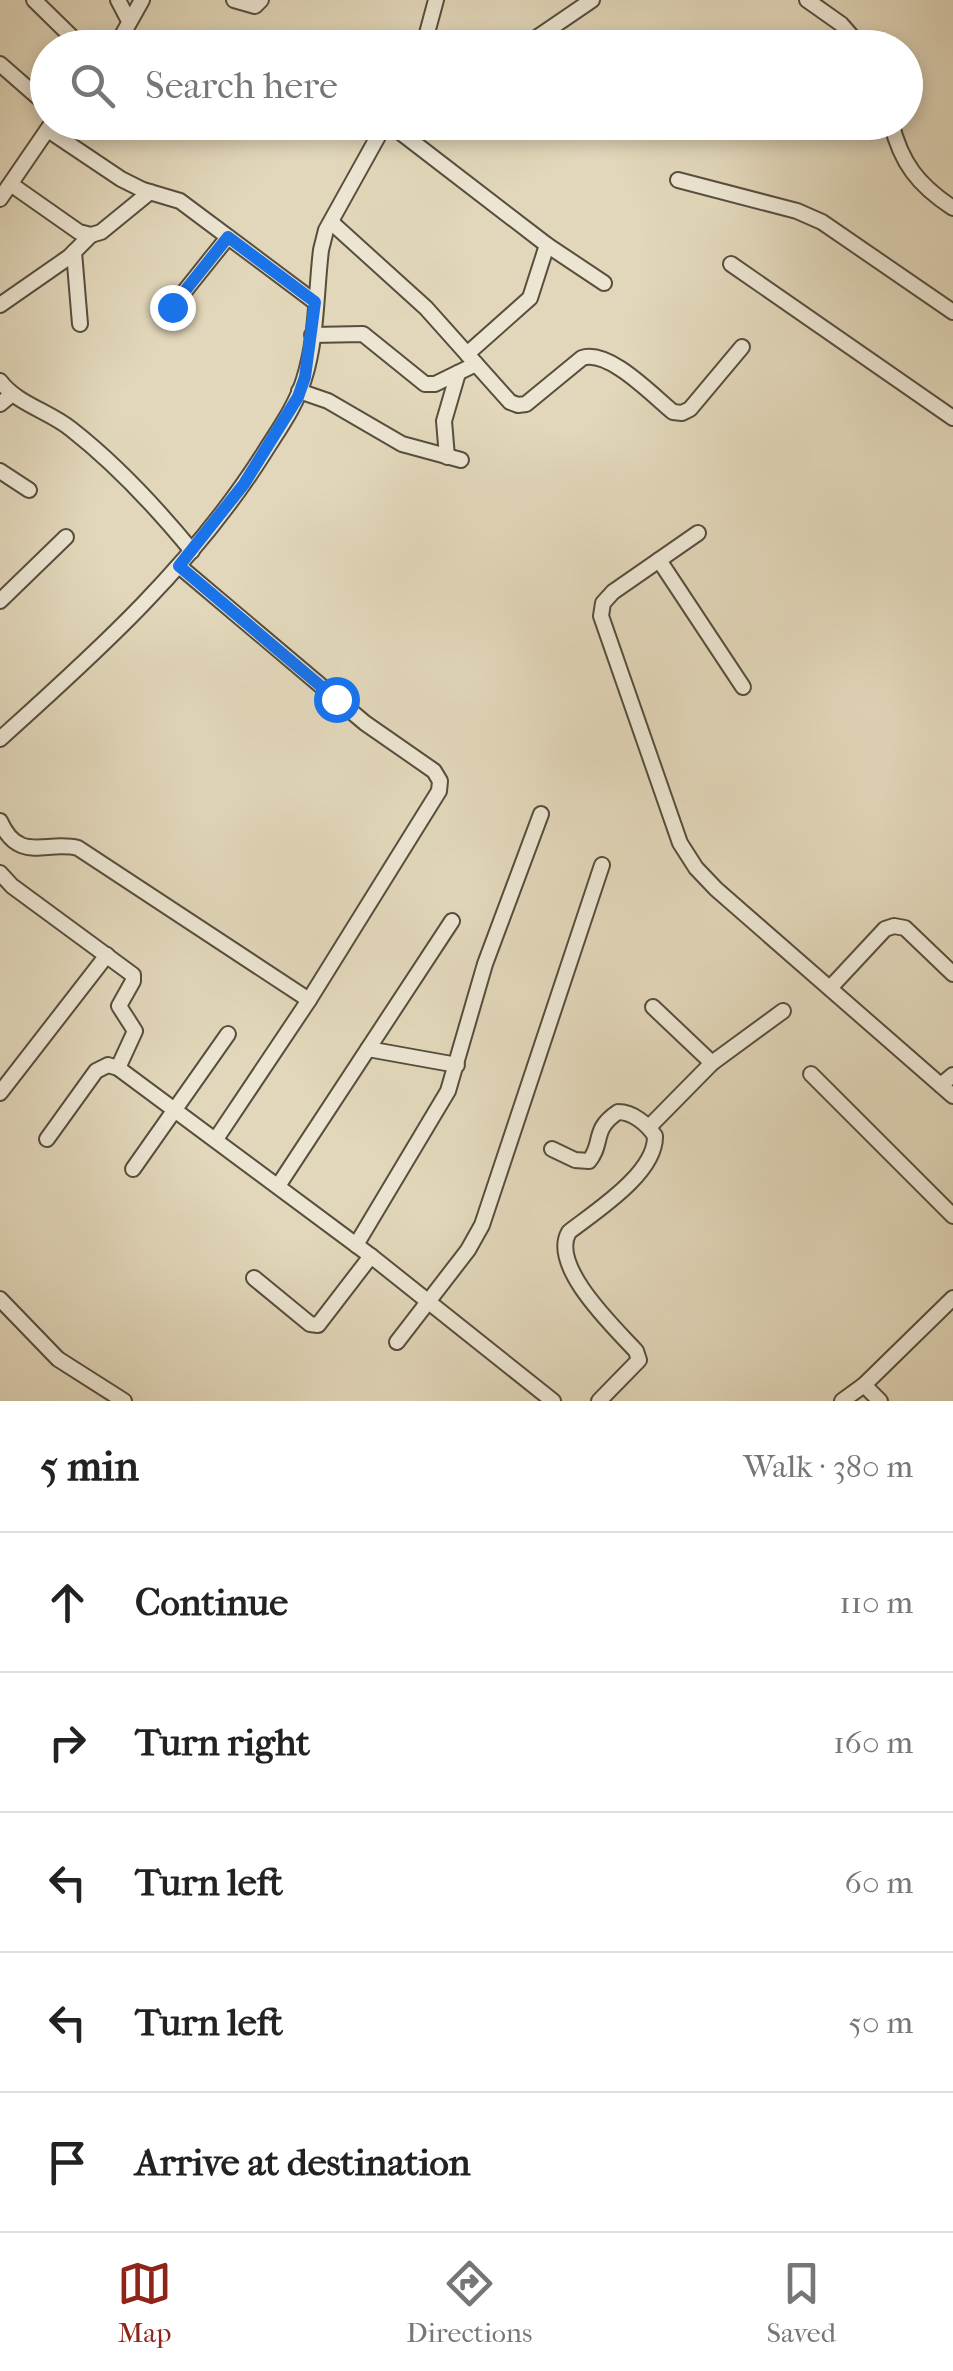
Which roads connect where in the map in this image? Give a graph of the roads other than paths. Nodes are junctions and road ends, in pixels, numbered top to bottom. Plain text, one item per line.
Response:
1 (34, 0) edge
2 (118, 0) edge
3 (142, 0) edge
4 (234, 0) edge
5 (261, 0) edge
6 (436, 0) edge
7 (592, 0) edge
8 (807, 0) edge
9 (129, 21) junction
10 (64, 30) edge
11 (124, 30) edge
12 (428, 30) edge
13 (547, 30) edge
14 (846, 30) edge
15 (0, 64) edge
16 (30, 90) edge
17 (41, 140) edge
18 (69, 140) edge
19 (377, 140) edge
20 (410, 140) edge
21 (897, 140) edge
22 (678, 180) dead end
23 (12, 186) junction
24 (150, 192) junction
25 (0, 199) edge
26 (953, 208) edge
27 (331, 222) junction
28 (91, 235) junction
29 (228, 237) junction
30 (547, 245) junction
31 (74, 252) junction
32 (731, 264) dead end
33 (604, 284) dead end
34 (315, 302) junction
35 (0, 305) edge
36 (172, 307) dead end
37 (953, 312) edge
38 (80, 324) dead end
39 (312, 335) junction
40 (742, 347) dead end
41 (472, 359) junction
42 (458, 373) junction
43 (0, 381) edge
44 (299, 392) junction
45 (6, 399) edge
46 (953, 418) edge
47 (0, 471) edge
48 (29, 490) dead end
49 (698, 533) dead end
50 (66, 538) dead end
51 (192, 551) junction
52 (658, 560) junction
53 (179, 566) junction
54 (0, 601) edge
55 (744, 687) dead end
56 (0, 739) edge
57 (541, 814) dead end
58 (0, 820) edge
59 (602, 864) dead end
60 (0, 873) edge
61 (452, 921) dead end
62 (107, 956) junction
63 (953, 974) edge
64 (830, 988) junction
65 (309, 1000) junction
66 (653, 1007) dead end
67 (783, 1010) dead end
68 (228, 1034) dead end
69 (368, 1049) junction
70 (712, 1063) junction
71 (457, 1065) junction
72 (118, 1068) junction
73 (811, 1074) dead end
74 (947, 1080) edge
75 (0, 1093) edge
76 (953, 1096) edge
77 (174, 1108) junction
78 (649, 1127) junction
79 (48, 1139) dead end
80 (216, 1139) junction
81 (552, 1149) dead end
82 (133, 1169) dead end
83 (278, 1186) junction
84 (953, 1216) edge
85 (356, 1245) junction
86 (372, 1256) junction
87 (254, 1278) dead end
88 (953, 1298) edge
89 (0, 1299) edge
90 (428, 1300) junction
91 (397, 1342) dead end
92 (864, 1385) junction
93 (124, 1401) edge
94 (554, 1401) edge
95 (600, 1401) edge
96 (842, 1401) edge
97 (880, 1401) edge

1 - 10 street
2 - 9 street
3 - 9 street
4 - 5 street
6 - 12 street
7 - 13 street
8 - 14 street
9 - 11 street
15 - 16 street
17 - 23 street
18 - 24 street
19 - 27 street
20 - 30 street
21 - 26 street
22 - 37 street
23 - 25 street
23 - 28 street
24 - 28 street
24 - 29 street
27 - 34 street
27 - 41 street
28 - 31 street
29 - 34 street
29 - 36 street
30 - 33 street
30 - 41 street
31 - 35 street
31 - 38 street
32 - 46 street
34 - 39 street
39 - 42 street
39 - 44 street
40 - 41 street
41 - 42 street
42 - 44 street
43 - 45 street
44 - 51 street
45 - 51 street
47 - 48 street
49 - 52 street
50 - 54 street
51 - 53 street
52 - 55 street
52 - 64 street
53 - 56 street
53 - 65 street
57 - 71 street
58 - 65 street
59 - 90 street
60 - 62 street
61 - 69 street
62 - 72 street
62 - 75 street
63 - 64 street
64 - 74 street
65 - 80 street
66 - 70 street
67 - 70 street
68 - 77 street
69 - 71 street
69 - 83 street
70 - 78 street
71 - 85 street
72 - 77 street
72 - 79 street
73 - 84 street
74 - 76 street
77 - 80 street
77 - 82 street
78 - 81 street
78 - 95 street
80 - 83 street
83 - 85 street
85 - 86 street
86 - 87 street
86 - 90 street
88 - 92 street
89 - 93 street
90 - 91 street
90 - 94 street
92 - 96 street
92 - 97 street

